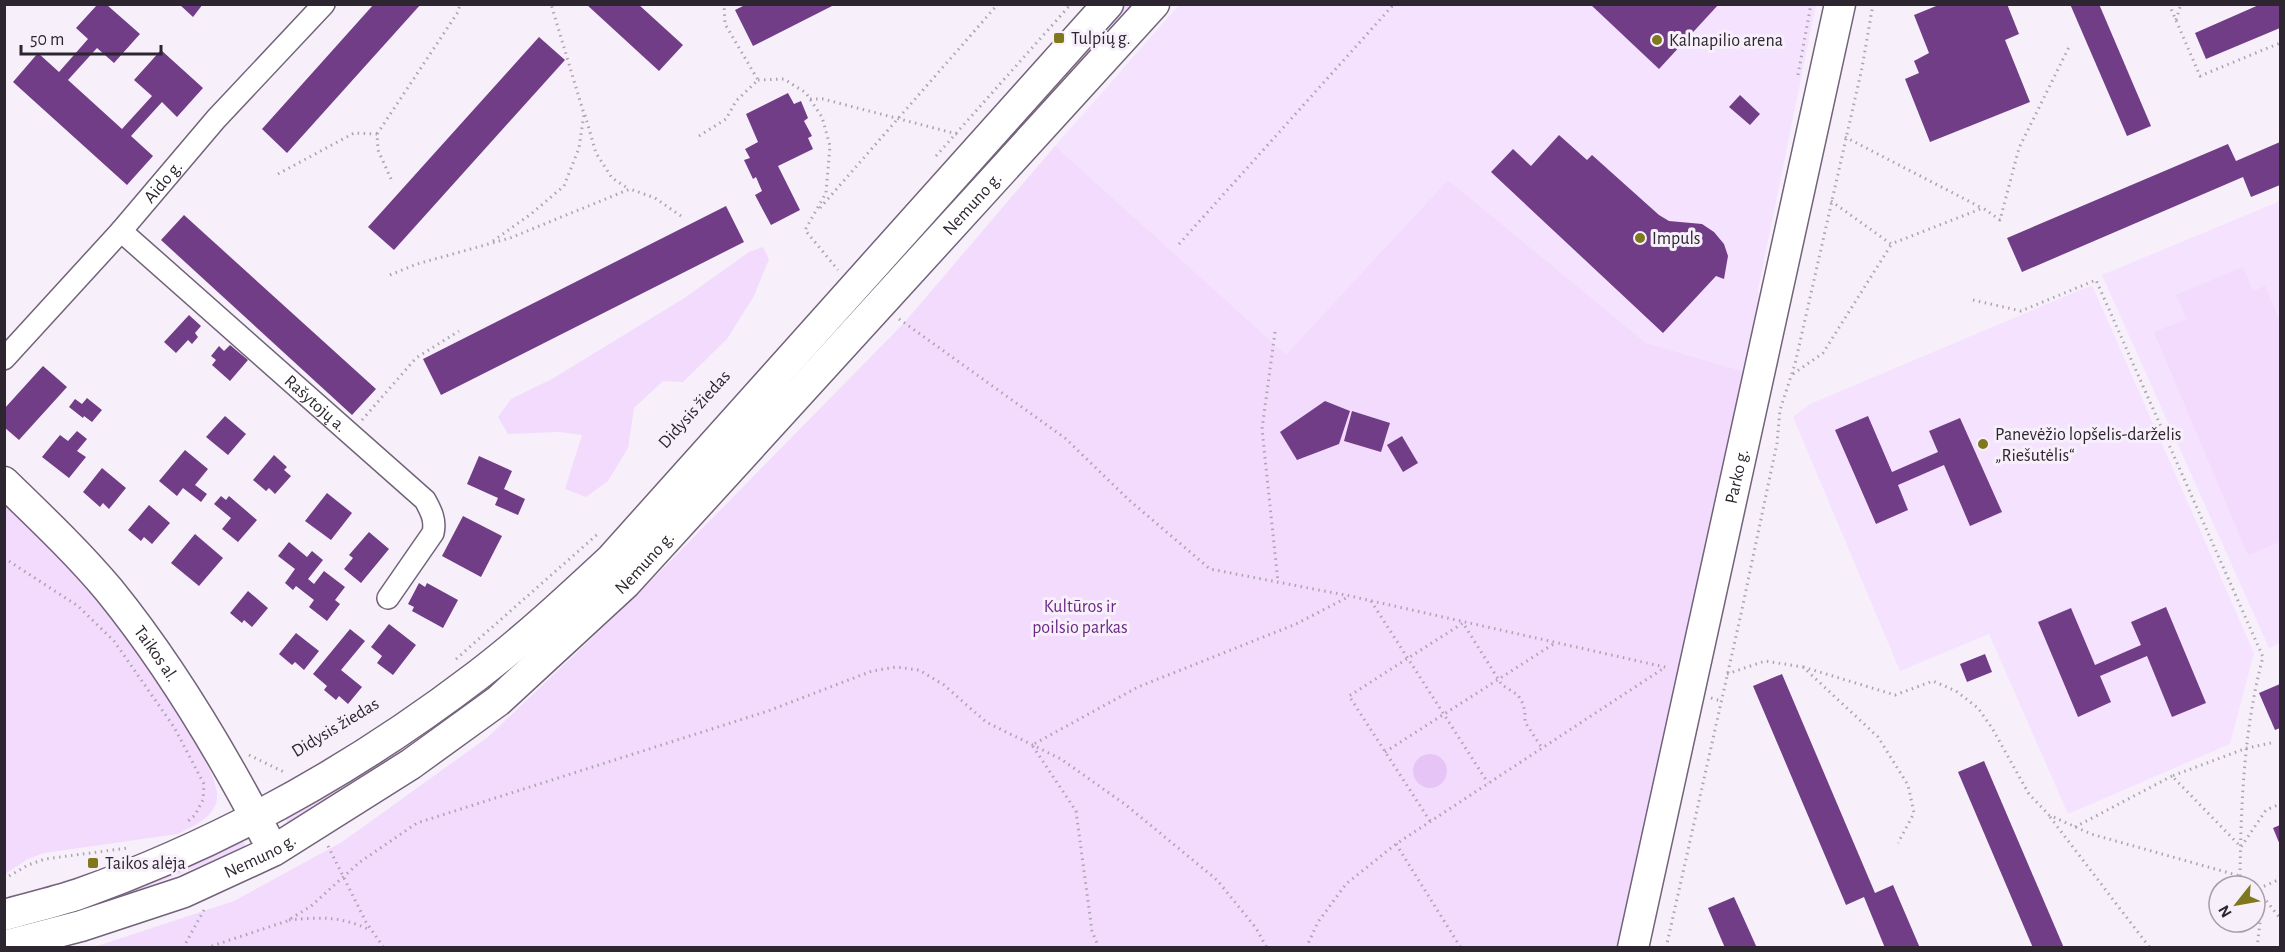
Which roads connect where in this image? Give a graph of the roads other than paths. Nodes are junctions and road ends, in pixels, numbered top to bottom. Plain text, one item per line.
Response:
1 (324, 4) edge
2 (1108, 4) edge
3 (1154, 4) edge
4 (1840, 4) edge
5 (121, 231) junction
6 (4, 359) edge
7 (4, 482) edge
8 (388, 598) dead end
9 (256, 818) junction
10 (273, 850) junction
11 (4, 915) edge
12 (4, 946) edge
13 (1632, 948) edge

1 - 5 street, Aido g.
2 - 9 main road, Nemuno g.
3 - 10 main road, Nemuno g.
4 - 13 main road, Parko g.
5 - 6 street, Aido g.
5 - 8 street, Rašytojų a.
7 - 9 main road, Taikos al.
9 - 10 main road, Taikos al.
9 - 11 main road, Nemuno g.
10 - 12 main road, Nemuno g.

